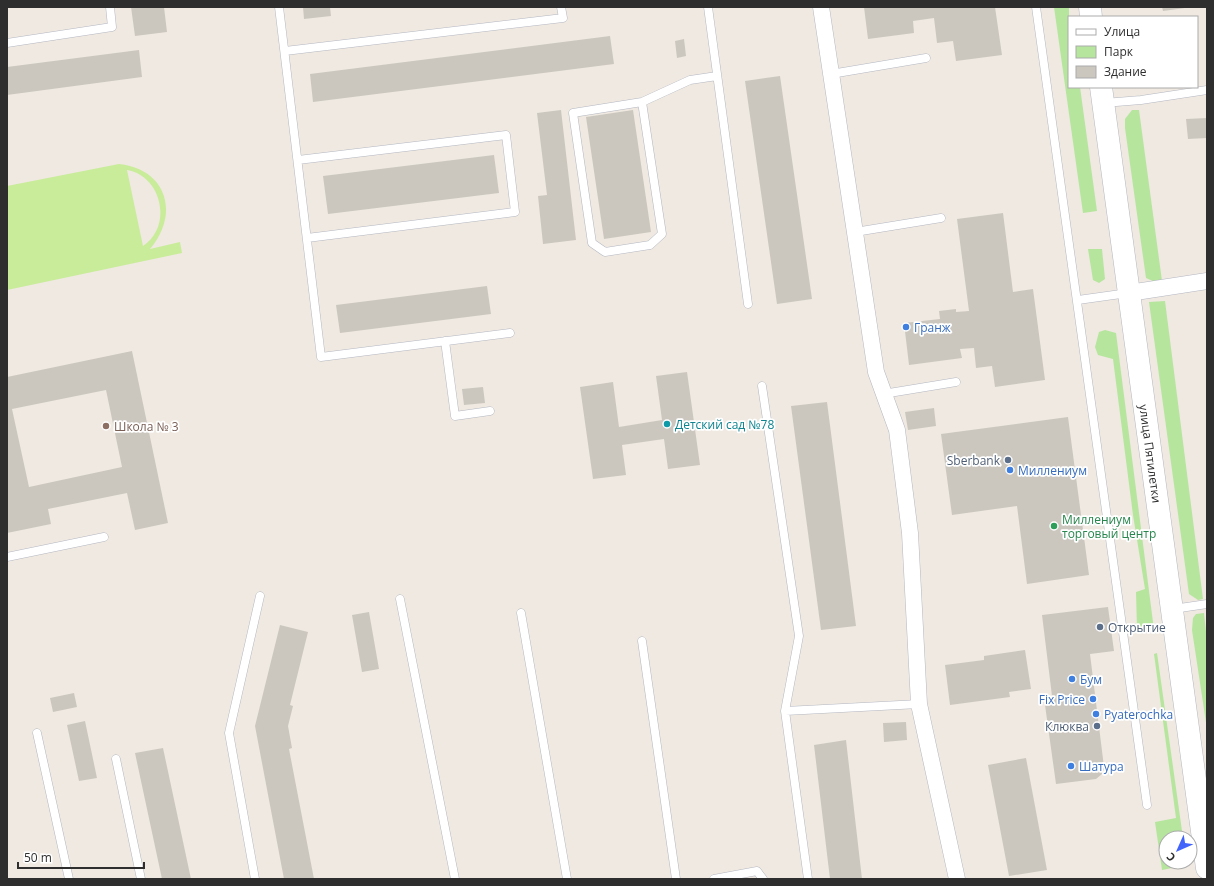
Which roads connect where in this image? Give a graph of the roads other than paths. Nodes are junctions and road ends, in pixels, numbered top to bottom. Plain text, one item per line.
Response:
1 (110, 7) edge
2 (279, 7) edge
3 (561, 7) edge
4 (708, 7) edge
5 (821, 7) edge
6 (1036, 7) edge
7 (7, 43) edge
8 (285, 51) junction
9 (926, 58) dead end
10 (831, 74) junction
11 (717, 76) junction
12 (1207, 90) edge
13 (1102, 95) edge
14 (642, 102) junction
15 (298, 160) junction
16 (941, 218) dead end
17 (855, 232) junction
18 (307, 238) junction
19 (1207, 281) edge
20 (1129, 293) junction
21 (1078, 300) junction
22 (748, 304) dead end
23 (510, 333) dead end
24 (445, 341) junction
25 (956, 382) dead end
26 (762, 386) dead end
27 (883, 394) junction
28 (490, 411) dead end
29 (104, 537) dead end
30 (7, 557) edge
31 (260, 596) dead end
32 (400, 599) dead end
33 (1207, 604) edge
34 (1172, 609) junction
35 (521, 613) dead end
36 (642, 642) dead end
37 (919, 704) junction
38 (785, 711) junction
39 (37, 732) dead end
40 (116, 759) dead end
41 (1146, 805) dead end
42 (1207, 868) edge
43 (69, 879) edge
44 (141, 879) edge
45 (255, 879) edge
46 (455, 879) edge
47 (567, 879) edge
48 (676, 879) edge
49 (714, 879) edge
50 (763, 879) edge
51 (808, 879) edge
52 (957, 879) edge

1 - 7 lane
2 - 8 lane
3 - 8 lane
4 - 11 lane
5 - 10 street
6 - 21 lane
8 - 15 lane
9 - 10 lane
10 - 17 street
11 - 14 lane
11 - 22 lane
12 - 13 lane
13 - 20 main road, улица Пятилетки
14 - 14 lane
15 - 18 lane
15 - 18 lane
16 - 17 lane
17 - 27 street
18 - 24 lane
19 - 20 street
20 - 21 lane
20 - 34 main road, улица Пятилетки
21 - 41 lane
23 - 24 lane
24 - 28 lane
25 - 27 lane
26 - 38 lane
27 - 37 street
29 - 30 lane
31 - 45 lane
32 - 46 lane
33 - 34 lane
34 - 42 main road, улица Пятилетки
35 - 47 lane
36 - 48 lane
37 - 38 lane
37 - 52 street
38 - 51 lane
39 - 43 lane
40 - 44 lane
49 - 50 lane

